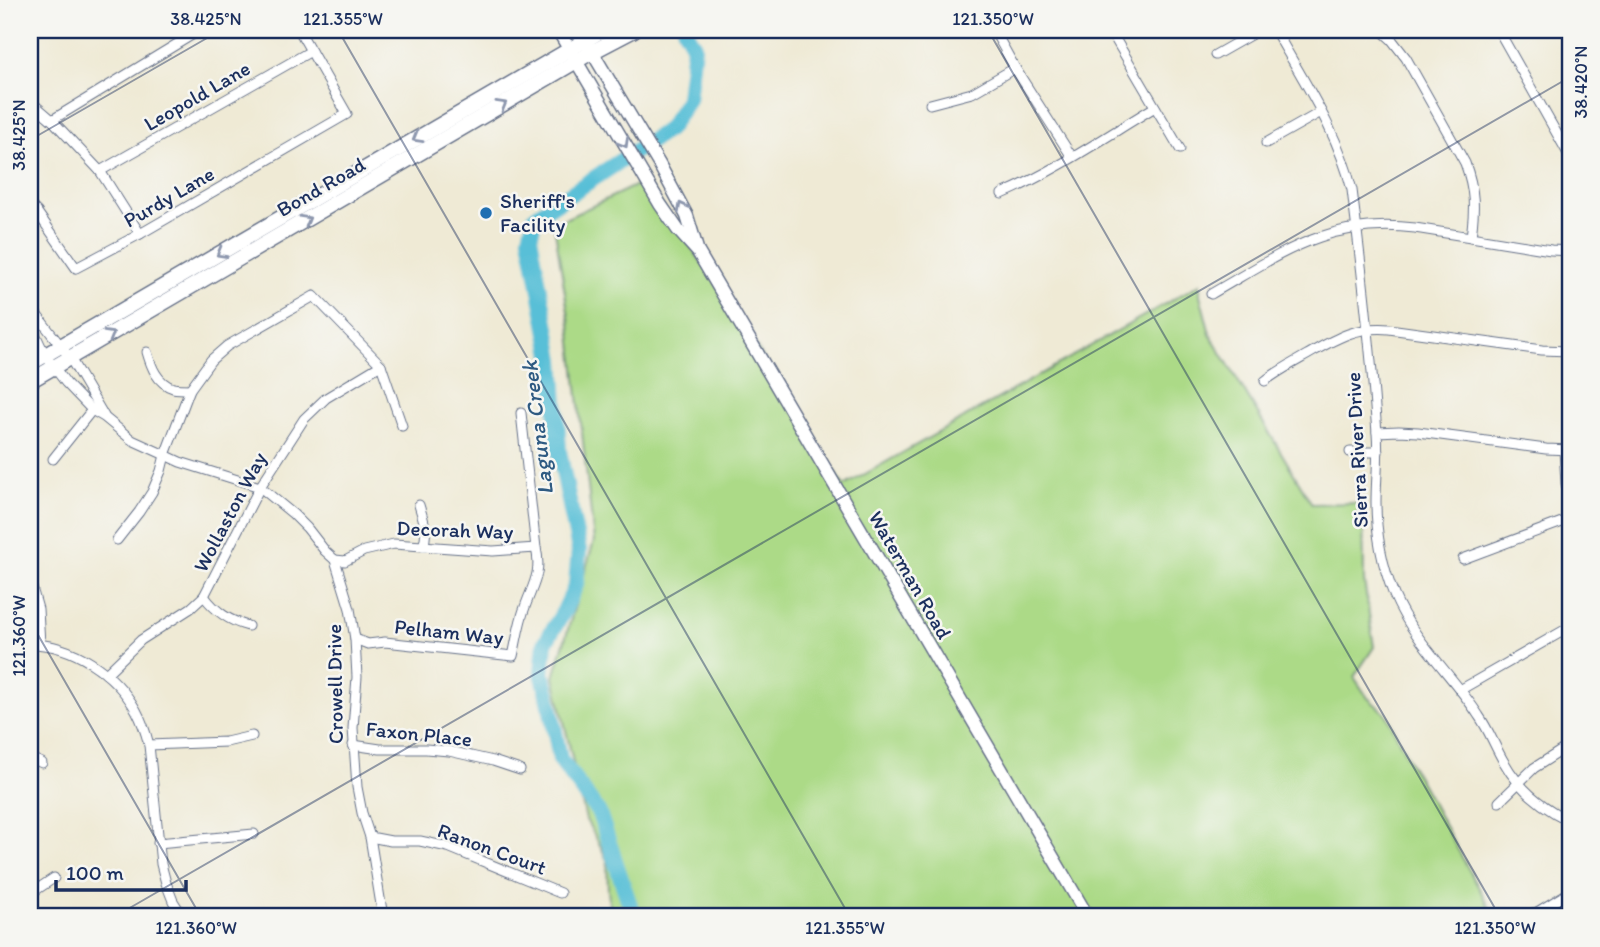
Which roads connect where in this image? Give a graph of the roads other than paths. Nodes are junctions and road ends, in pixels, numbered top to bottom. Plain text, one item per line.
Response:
1 (200, 30) edge
2 (299, 30) edge
3 (558, 30) edge
4 (603, 30) edge
5 (634, 30) edge
6 (994, 30) edge
7 (1110, 30) edge
8 (1259, 30) edge
9 (1275, 30) edge
10 (1381, 30) edge
11 (1501, 30) edge
12 (585, 41) edge
13 (311, 51) junction
14 (1215, 55) dead end
15 (572, 56) junction
16 (1015, 68) junction
17 (30, 101) edge
18 (930, 104) dead end
19 (1155, 107) junction
20 (1321, 112) junction
21 (52, 120) junction
22 (1266, 143) dead end
23 (1180, 149) dead end
24 (1072, 157) junction
25 (1570, 157) edge
26 (100, 171) junction
27 (1002, 194) dead end
28 (30, 205) edge
29 (1357, 227) junction
30 (140, 234) junction
31 (1471, 237) junction
32 (1570, 251) edge
33 (698, 253) junction
34 (1211, 294) dead end
35 (30, 306) edge
36 (30, 323) edge
37 (1367, 329) junction
38 (1570, 351) edge
39 (65, 352) junction
40 (147, 352) dead end
41 (50, 361) junction
42 (30, 364) edge
43 (381, 365) junction
44 (30, 381) edge
45 (1265, 381) dead end
46 (190, 389) junction
47 (92, 410) junction
48 (521, 413) dead end
49 (104, 417) junction
50 (402, 426) dead end
51 (1377, 432) junction
52 (1567, 450) edge
53 (1350, 452) dead end
54 (1378, 452) junction
55 (165, 456) junction
56 (53, 459) dead end
57 (260, 487) junction
58 (1570, 502) edge
59 (419, 505) dead end
60 (1570, 519) edge
61 (117, 540) dead end
62 (423, 546) junction
63 (536, 548) junction
64 (1463, 559) dead end
65 (335, 560) junction
66 (30, 581) edge
67 (204, 596) junction
68 (248, 626) dead end
69 (1570, 627) edge
70 (355, 639) junction
71 (35, 644) edge
72 (106, 674) junction
73 (1460, 690) junction
74 (252, 736) dead end
75 (149, 745) junction
76 (354, 745) junction
77 (1570, 745) edge
78 (30, 758) edge
79 (41, 763) dead end
80 (520, 770) dead end
81 (1518, 783) junction
82 (1499, 802) dead end
83 (1570, 821) edge
84 (254, 834) dead end
85 (370, 837) junction
86 (158, 843) junction
87 (54, 878) dead end
88 (1570, 892) edge
89 (560, 893) dead end
90 (30, 894) edge
91 (183, 917) edge
92 (383, 917) edge
93 (1088, 917) edge
94 (1529, 917) edge

1 - 21 street
2 - 13 street
3 - 15 main road, Waterman Road
4 - 12 main road, Bond Road
5 - 12 main road, Bond Road
6 - 16 street
7 - 19 street
8 - 14 street
9 - 20 street, Sierra River Drive
10 - 31 street
11 - 25 street
12 - 15 main road, Bond Road
33 -> 12 main road, Waterman Road
13 - 26 street, Leopold Lane
13 - 30 street, Purdy Lane
15 -> 33 main road, Waterman Road
15 - 39 main road, Bond Road
16 - 18 street
16 - 24 street
17 - 21 street
19 - 23 street
19 - 24 street
20 - 22 street
20 - 29 street, Sierra River Drive
21 - 26 street
24 - 27 street
26 - 30 street
28 - 30 street, Purdy Lane
29 - 31 street
29 - 34 street
29 - 37 street, Sierra River Drive
31 - 32 street
33 - 93 main road, Waterman Road
35 - 39 street, Crowell Drive
36 - 41 street, Crowell Drive
37 - 38 street
37 - 45 street
37 - 51 street, Sierra River Drive
39 - 41 main road, Bond Road
39 - 49 street, Crowell Drive
40 - 46 street
41 - 42 main road, Bond Road
41 - 44 main road, Bond Road
41 - 47 street, Crowell Drive
43 - 46 street
43 - 50 street
43 - 57 street, Wollaston Way
46 - 55 street
47 - 49 street, Crowell Drive
47 - 56 street
48 - 63 street
49 - 55 street, Crowell Drive
51 - 52 street
51 - 54 street, Sierra River Drive
52 - 58 street
53 - 54 street
54 - 73 street, Sierra River Drive
55 - 57 street, Crowell Drive
55 - 61 street
57 - 65 street, Crowell Drive
57 - 67 street, Wollaston Way
59 - 62 street
60 - 64 street
62 - 63 street, Decorah Way
62 - 65 street, Decorah Way
63 - 70 street, Pelham Way
65 - 70 street, Crowell Drive
66 - 71 street
67 - 68 street
67 - 72 street, Wollaston Way
69 - 73 street
70 - 76 street, Crowell Drive
71 - 72 street
72 - 75 street
73 - 81 street, Sierra River Drive
74 - 75 street
75 - 86 street
76 - 80 street, Faxon Place
76 - 85 street, Crowell Drive
77 - 81 street
78 - 79 street
81 - 82 street
81 - 83 street, Sierra River Drive
84 - 86 street
85 - 89 street, Ranon Court
85 - 92 street, Crowell Drive
86 - 91 street
87 - 90 street
88 - 94 street

